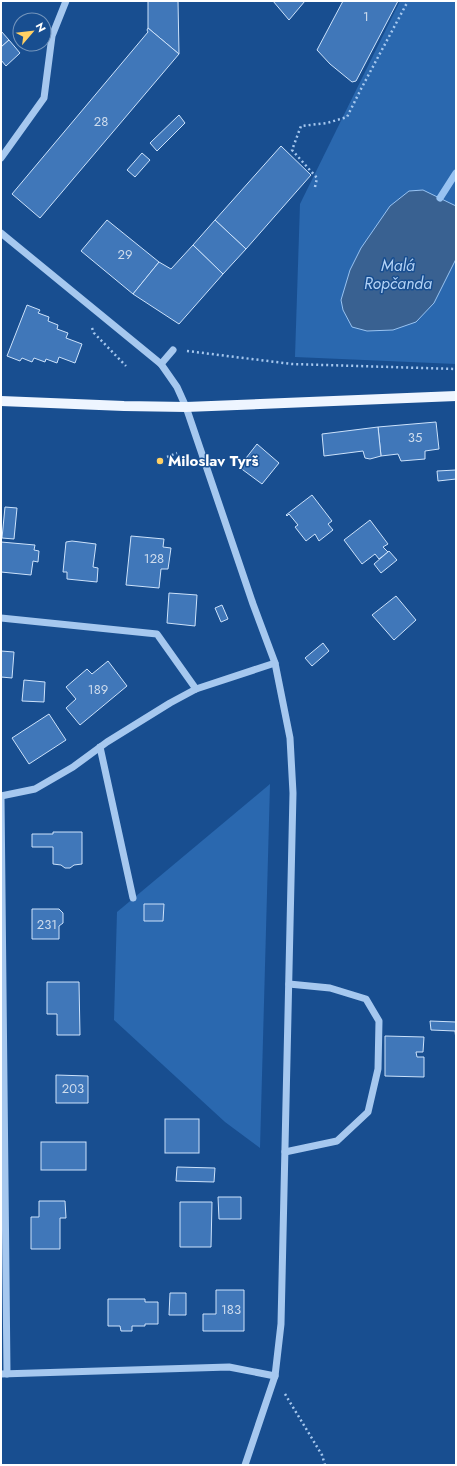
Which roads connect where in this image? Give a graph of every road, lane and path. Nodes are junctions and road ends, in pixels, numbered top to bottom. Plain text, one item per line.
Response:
1 (66, 1) edge
2 (408, 1) edge
3 (1, 158) edge
4 (316, 187) dead end
5 (1, 233) edge
6 (173, 350) joint
7 (161, 364) junction
8 (456, 369) edge
9 (456, 396) edge
10 (1, 401) edge
11 (186, 406) junction
12 (177, 453) dead end
13 (167, 457) dead end
14 (1, 618) edge
15 (275, 664) junction
16 (196, 689) junction
17 (100, 747) junction
18 (1, 796) edge
19 (133, 898) dead end
20 (289, 984) junction
21 (285, 1152) junction
22 (4, 1374) edge
23 (275, 1376) junction
24 (245, 1465) edge
25 (325, 1465) edge

1 - 3 street
2 - 4 path
5 - 7 street
6 - 7 street
6 - 8 path
7 - 11 street
9 - 11 main road
10 - 11 main road
11 - 15 street
12 - 13 path
14 - 16 street
15 - 16 street
15 - 20 street
16 - 17 street
17 - 18 street
17 - 19 street
18 - 22 street
20 - 21 street
20 - 21 street
21 - 23 street
22 - 23 street
23 - 24 street
23 - 25 path

